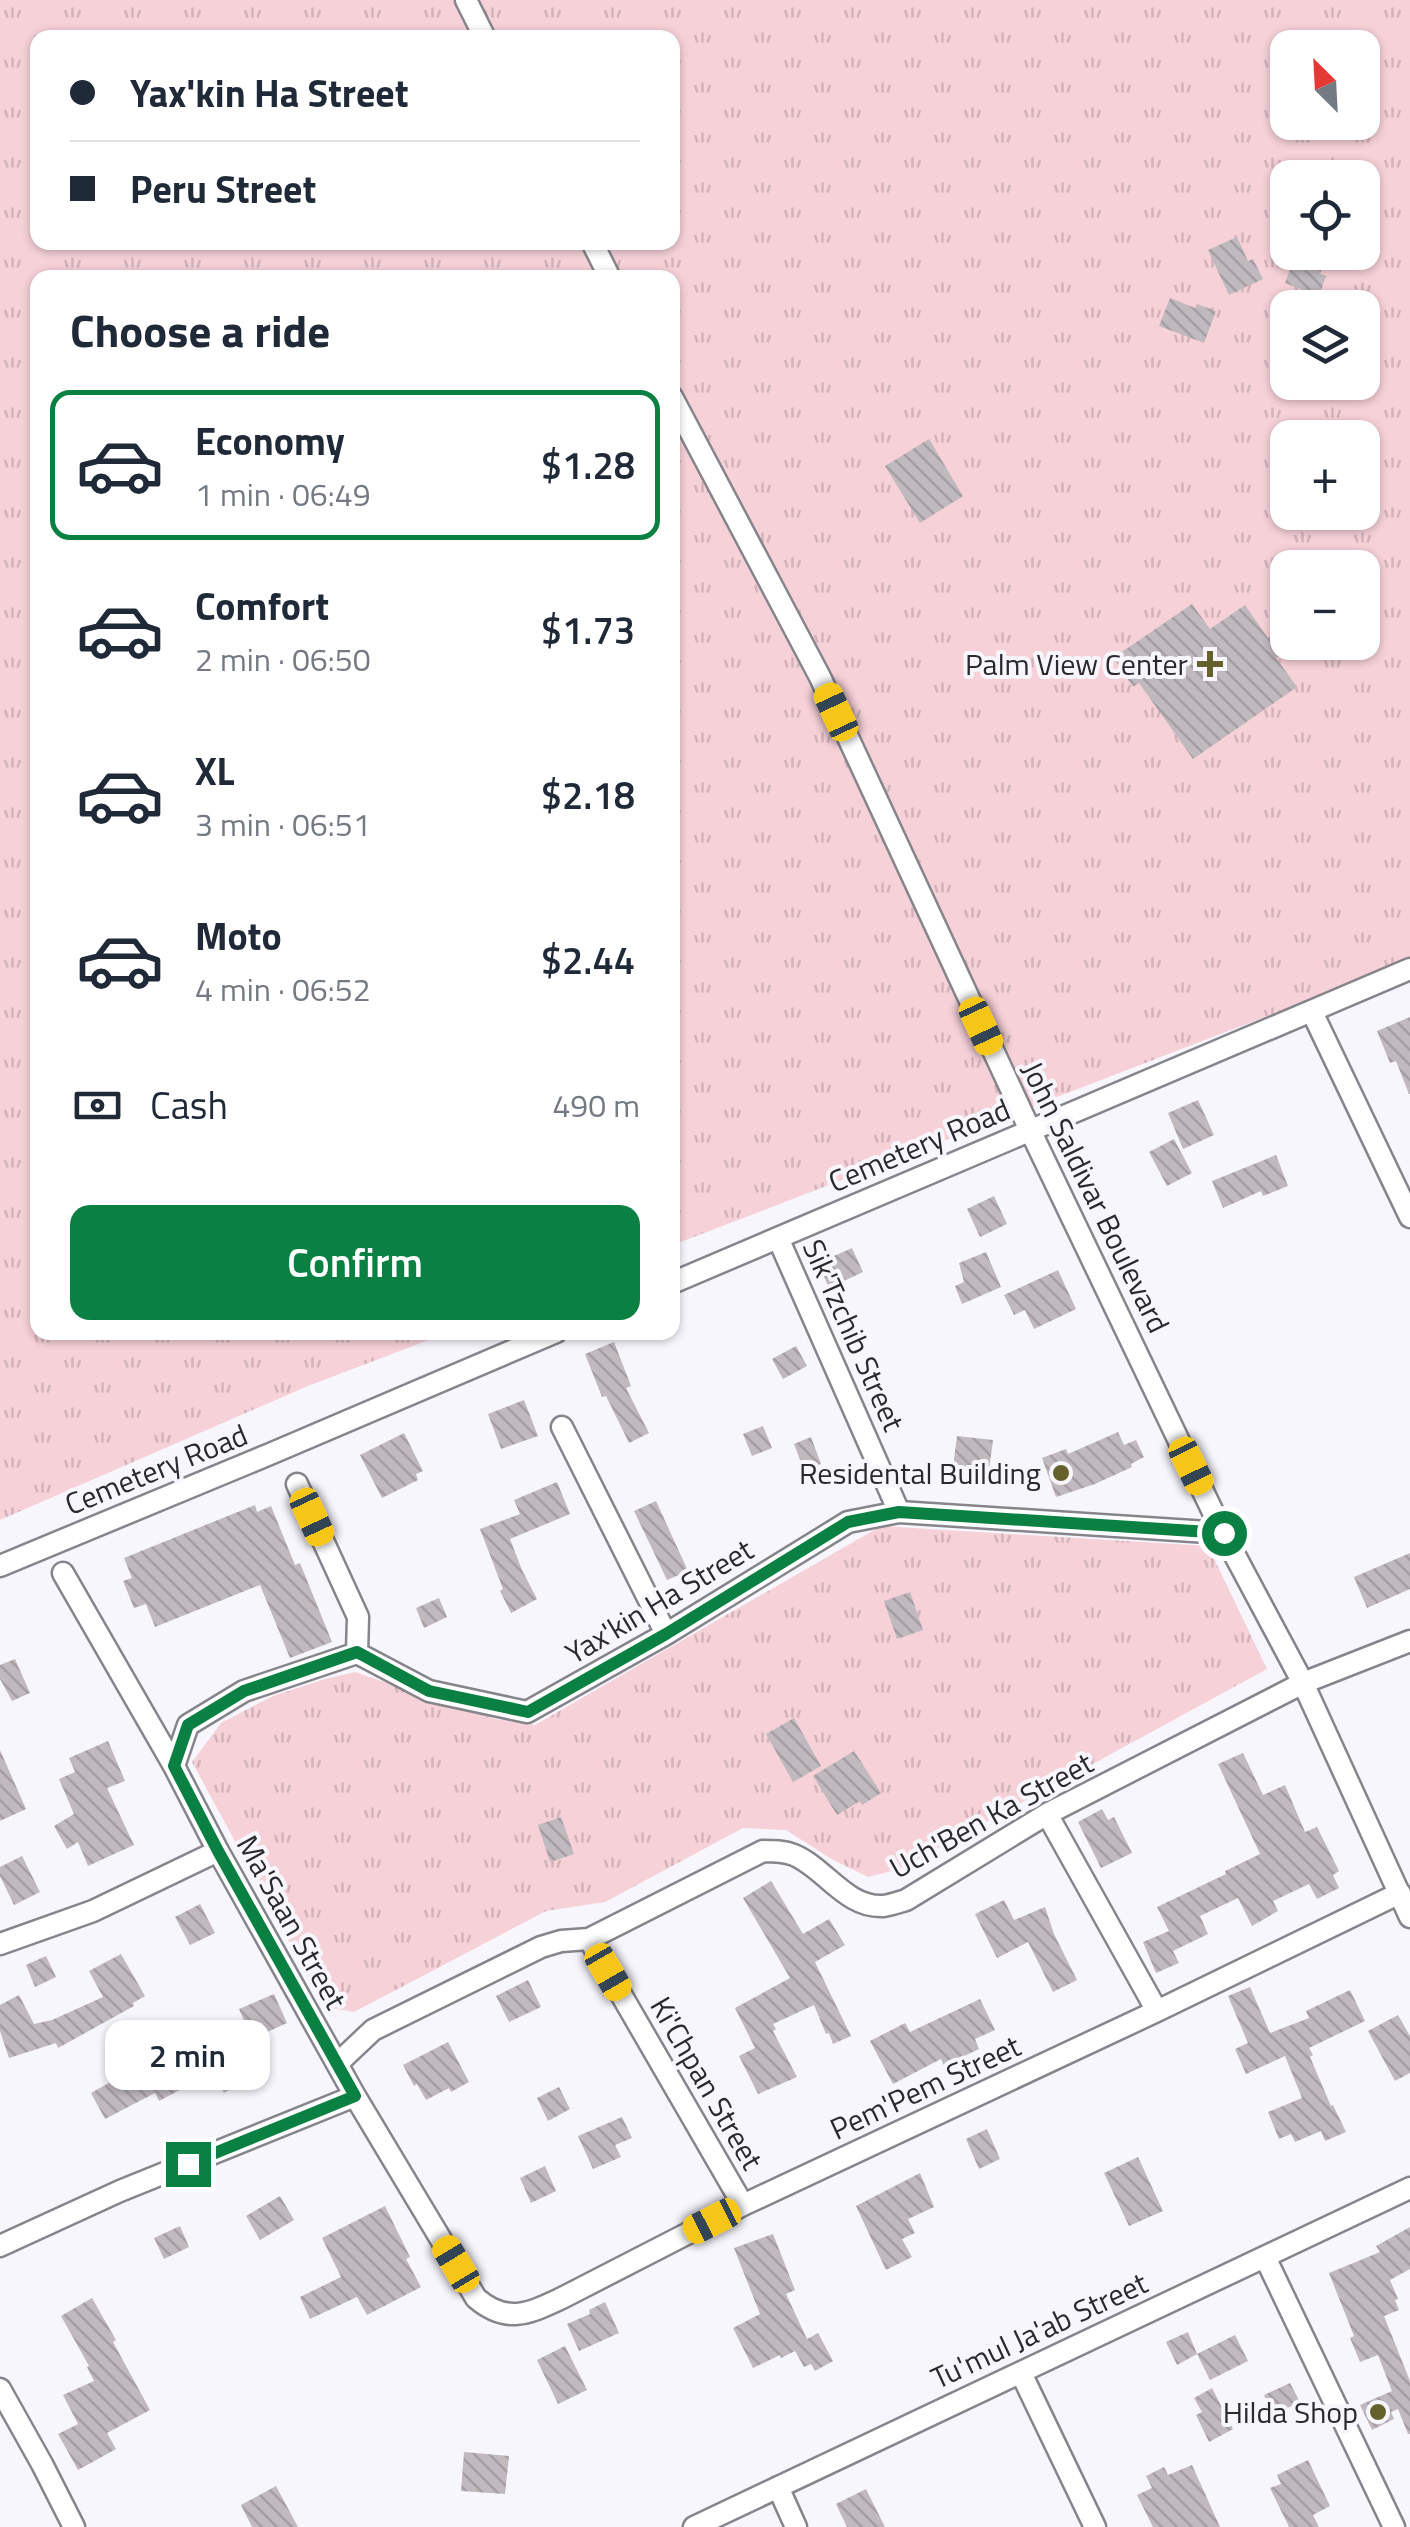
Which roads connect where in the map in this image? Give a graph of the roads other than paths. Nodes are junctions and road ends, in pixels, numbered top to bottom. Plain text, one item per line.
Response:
1 (466, 0) edge
2 (482, 30) edge
3 (680, 412) edge
4 (1410, 969) edge
5 (1312, 1012) junction
6 (1030, 1130) junction
7 (1410, 1217) edge
8 (778, 1238) junction
9 (680, 1280) edge
10 (537, 1340) edge
11 (562, 1427) dead end
12 (297, 1484) dead end
13 (899, 1512) junction
14 (1224, 1533) junction
15 (0, 1566) edge
16 (63, 1572) dead end
17 (666, 1634) junction
18 (1410, 1641) edge
19 (357, 1652) junction
20 (1303, 1683) junction
21 (174, 1766) junction
22 (1047, 1814) junction
23 (218, 1851) junction
24 (1400, 1893) junction
25 (1410, 1917) edge
26 (589, 1939) junction
27 (0, 1944) edge
28 (1157, 2011) junction
29 (337, 2064) junction
30 (355, 2096) junction
31 (1410, 2188) edge
32 (743, 2205) junction
33 (0, 2246) edge
34 (1265, 2257) junction
35 (476, 2298) joint
36 (1022, 2374) junction
37 (0, 2389) edge
38 (778, 2487) junction
39 (74, 2527) edge
40 (694, 2527) edge
41 (796, 2527) edge
42 (1095, 2527) edge
43 (1394, 2527) edge

1 - 2 street
3 - 6 street, John Saldivar Boulevard
4 - 5 street, Cemetery Road
5 - 6 street, Cemetery Road
5 - 7 street
6 - 8 street, Cemetery Road
6 - 14 street, John Saldivar Boulevard
8 - 9 street, Cemetery Road
8 - 13 street, Sik'Tzchib Street
10 - 15 street, Cemetery Road
11 - 17 street
12 - 19 street
13 - 14 street, Yax'kin Ha Street
13 - 17 street, Yax'kin Ha Street
14 - 20 street, John Saldivar Boulevard
16 - 21 street, Ma'Saan Street
17 - 19 street, Yax'kin Ha Street
18 - 20 street, Uch'Ben Ka Street
19 - 21 street
20 - 22 street, Uch'Ben Ka Street
20 - 24 street, John Saldivar Boulevard
21 - 23 street, Ma'Saan Street
22 - 26 street, Uch'Ben Ka Street
22 - 28 street
23 - 27 street
23 - 29 street, Ma'Saan Street
24 - 25 street, John Saldivar Boulevard
24 - 28 street, Pem'Pem Street
26 - 29 street, Uch'Ben Ka Street
26 - 32 street, Ki'Chpan Street
28 - 32 street, Pem'Pem Street
29 - 30 street, Ma'Saan Street
30 - 33 street
30 - 35 street, Ma'Saan Street
31 - 34 street, Tu'mul Ja'ab Street
32 - 35 street, Pem'Pem Street
34 - 36 street, Tu'mul Ja'ab Street
34 - 43 street
36 - 38 street, Tu'mul Ja'ab Street
36 - 42 street
37 - 39 street
38 - 40 street, Tu'mul Ja'ab Street
38 - 41 street

